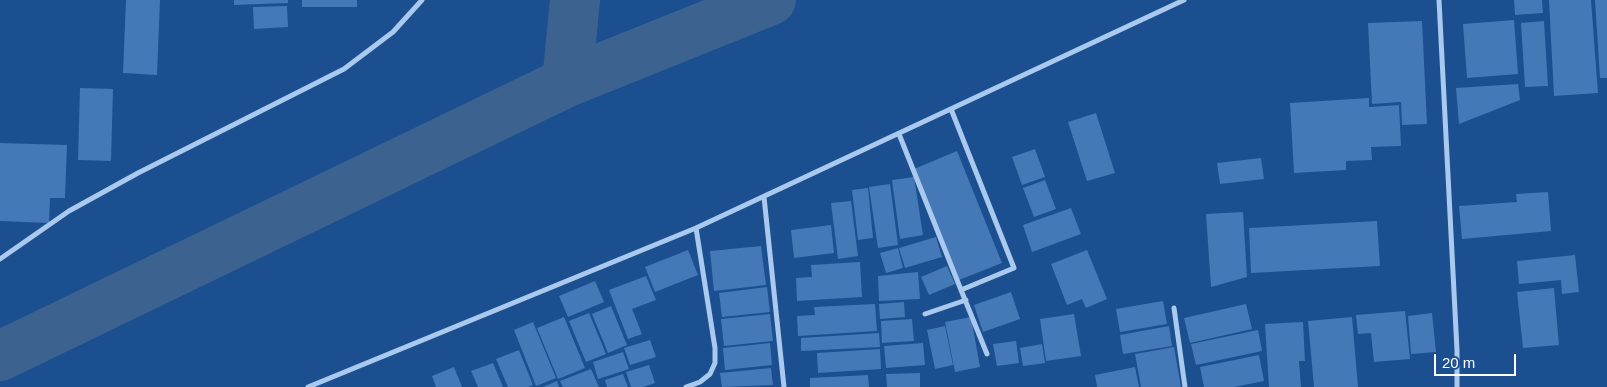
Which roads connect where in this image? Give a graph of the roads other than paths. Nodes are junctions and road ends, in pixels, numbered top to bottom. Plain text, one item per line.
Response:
1 (422, 0) edge
2 (1184, 0) edge
3 (1439, 0) edge
4 (952, 109) junction
5 (898, 134) junction
6 (764, 197) junction
7 (696, 228) junction
8 (0, 259) edge
9 (961, 290) junction
10 (966, 300) junction
11 (1174, 308) dead end
12 (925, 314) dead end
13 (987, 354) dead end
14 (308, 387) edge
15 (686, 387) edge
16 (784, 387) edge
17 (1185, 387) edge
18 (1457, 387) edge

1 - 8 street
2 - 4 street
3 - 18 street
4 - 5 street
4 - 9 street
5 - 6 street
5 - 9 street
6 - 7 street
6 - 16 street
7 - 14 street
7 - 15 street
9 - 10 street
10 - 12 street
10 - 13 street
11 - 17 street

